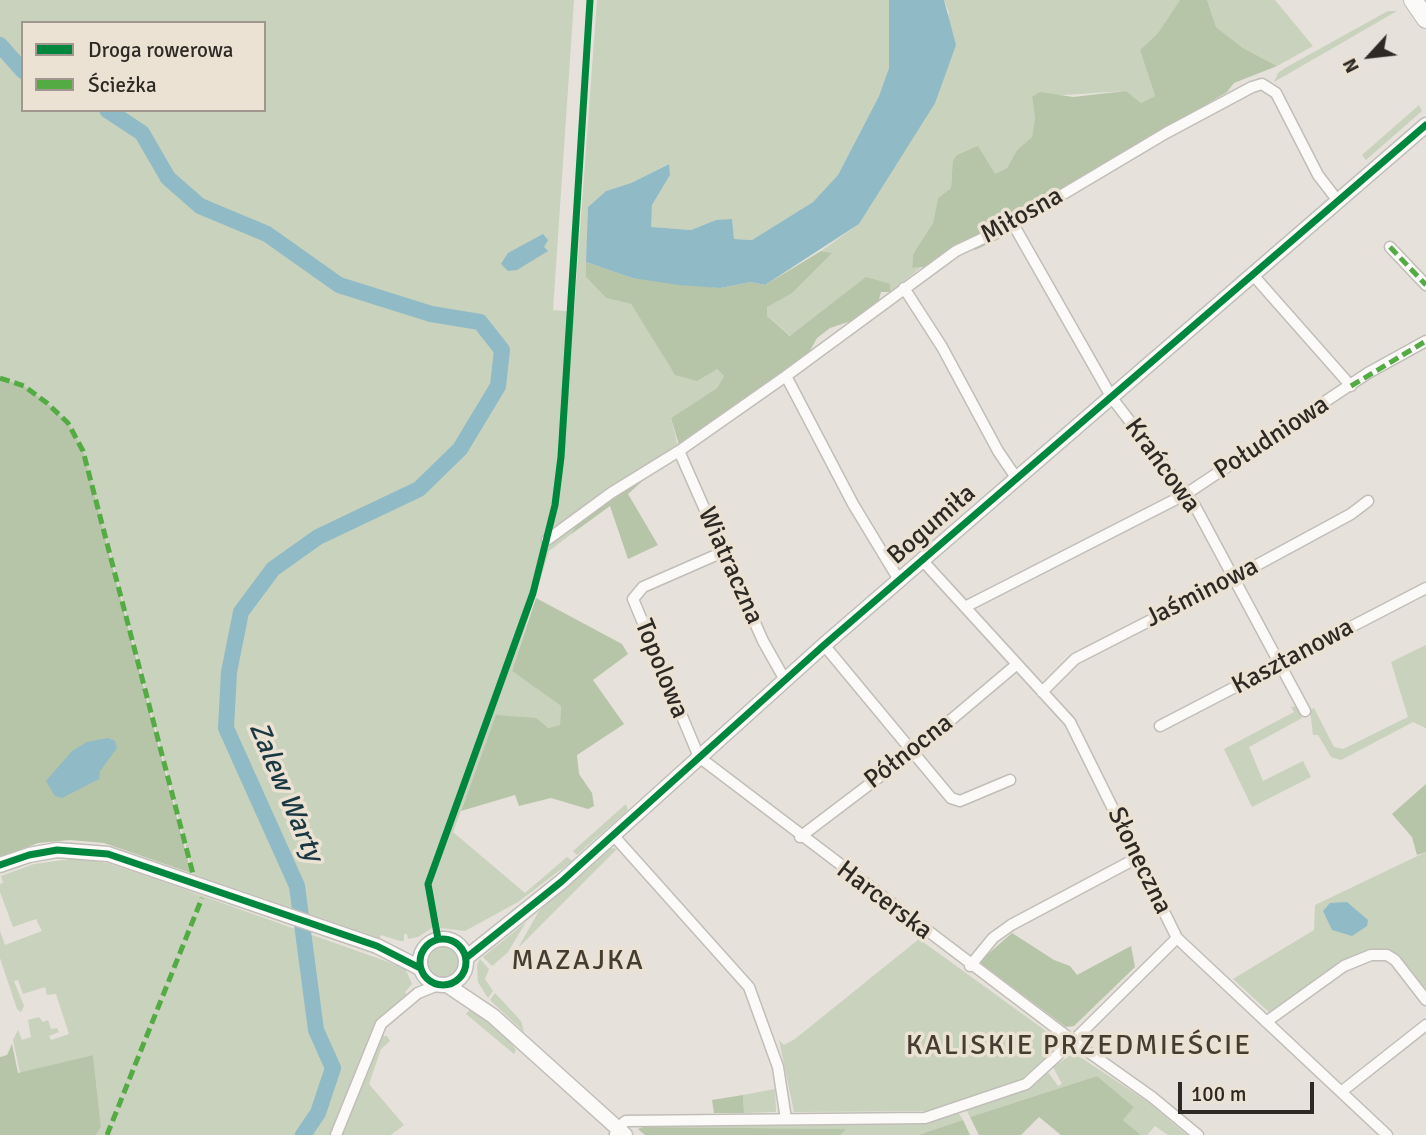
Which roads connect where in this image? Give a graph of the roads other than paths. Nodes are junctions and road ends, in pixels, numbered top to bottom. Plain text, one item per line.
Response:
1 (1413, 0) edge
2 (1426, 19) edge
3 (1426, 125) edge
4 (1338, 201) junction
5 (1013, 225) junction
6 (1390, 247) dead end
7 (1253, 275) junction
8 (1426, 285) edge
9 (905, 288) junction
10 (1426, 341) edge
11 (786, 376) junction
12 (1351, 386) junction
13 (1112, 398) junction
14 (679, 451) junction
15 (1017, 479) junction
16 (1186, 494) junction
17 (1368, 501) dead end
18 (547, 540) dead end
19 (723, 552) junction
20 (922, 560) junction
21 (1233, 578) junction
22 (899, 580) junction
23 (1426, 588) edge
24 (965, 607) junction
25 (824, 645) junction
26 (1279, 664) junction
27 (1016, 665) junction
28 (785, 680) junction
29 (1042, 692) junction
30 (1304, 711) dead end
31 (1160, 726) dead end
32 (912, 751) junction
33 (699, 757) junction
34 (1010, 780) dead end
35 (613, 835) junction
36 (800, 837) junction
37 (1138, 858) junction
38 (0, 865) edge
39 (519, 915) junction
40 (1177, 938) junction
41 (457, 943) junction
42 (377, 946) junction
43 (426, 946) junction
44 (466, 964) junction
45 (970, 966) junction
46 (421, 970) junction
47 (442, 985) junction
48 (418, 993) junction
49 (1426, 1000) edge
50 (494, 1016) junction
51 (1266, 1022) junction
52 (1426, 1025) edge
53 (1073, 1041) junction
54 (1341, 1092) junction
55 (786, 1119) junction
56 (619, 1133) edge
57 (336, 1135) edge
58 (1198, 1135) edge
59 (1387, 1135) edge

1 - 2 main road
3 - 4 street, Bogumiła
4 - 5 street, Miłosna
4 - 7 street, Bogumiła
5 - 9 street, Miłosna
5 - 13 street, Krańcowa
6 - 8 street
7 - 12 street
7 - 13 street, Bogumiła
9 - 11 street, Miłosna
9 - 15 street
10 - 12 street, Południowa
11 - 14 street, Miłosna
11 - 22 street
12 - 16 street, Południowa
13 - 15 street, Bogumiła
13 - 16 street, Krańcowa
14 - 18 street, Miłosna
14 - 19 street, Wiatraczna
15 - 20 street, Bogumiła
16 - 21 street, Krańcowa
16 - 24 street, Południowa
17 - 21 street, Jaśminowa
19 - 28 street, Wiatraczna
19 - 33 street, Topolowa
20 - 22 street, Bogumiła
20 - 24 street, Słoneczna
21 - 26 street, Krańcowa
21 - 29 street, Jaśminowa
22 - 25 street, Bogumiła
23 - 26 street, Kasztanowa
24 - 27 street, Słoneczna
25 - 28 street, Bogumiła
25 - 32 street
26 - 30 street, Krańcowa
26 - 31 street, Kasztanowa
27 - 29 street, Słoneczna
27 - 32 street, Północna
28 - 33 street, Bogumiła
29 - 37 street, Słoneczna
32 - 34 street
32 - 36 street, Północna
33 - 35 street, Bogumiła
33 - 36 street, Harcerska
35 - 39 street, Bogumiła
35 - 55 street
36 - 45 street, Harcerska
37 - 40 street, Słoneczna
37 - 45 street
38 - 42 street
39 - 41 street, Bogumiła
39 - 44 street, Bogumiła
40 - 51 street, Słoneczna
40 - 53 street
41 - 43 street
41 - 44 street
42 - 43 street
42 - 46 street
43 - 46 street
44 - 47 street
44 - 50 street
45 - 53 street, Harcerska
46 - 47 street
46 - 48 street
47 - 48 street
47 - 50 street
48 - 57 street
49 - 51 street
50 - 56 street
51 - 54 street, Słoneczna
52 - 54 street
53 - 55 street
53 - 58 street, Harcerska
54 - 59 street, Słoneczna
55 - 56 street

